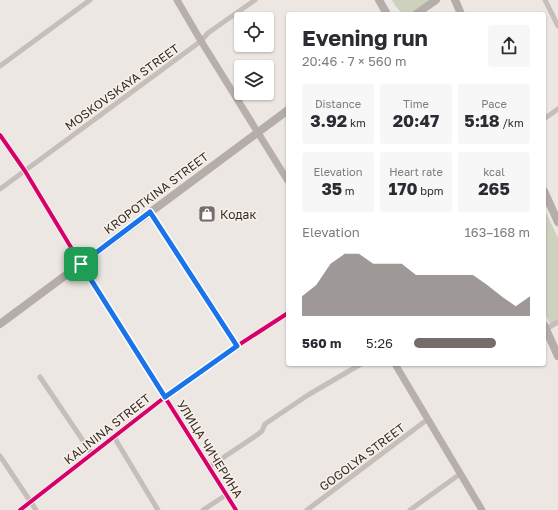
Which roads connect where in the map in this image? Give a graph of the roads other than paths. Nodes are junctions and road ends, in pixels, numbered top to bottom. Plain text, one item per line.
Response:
1 (90, 0) edge
2 (177, 0) edge
3 (255, 0) edge
4 (379, 0) edge
5 (436, 0) edge
6 (455, 0) edge
7 (545, 0) edge
8 (386, 12) edge
9 (419, 12) edge
10 (460, 12) edge
11 (558, 26) edge
12 (201, 41) junction
13 (0, 66) edge
14 (558, 109) edge
15 (286, 111) edge
16 (546, 118) edge
17 (258, 132) junction
18 (0, 135) edge
19 (25, 171) junction
20 (286, 178) edge
21 (0, 189) edge
22 (546, 195) edge
23 (150, 212) junction
24 (558, 222) edge
25 (81, 264) junction
26 (286, 314) edge
27 (558, 322) edge
28 (0, 324) edge
29 (546, 327) edge
30 (546, 329) edge
31 (237, 346) junction
32 (558, 356) edge
33 (358, 366) edge
34 (396, 366) edge
35 (40, 377) dead end
36 (165, 397) junction
37 (428, 419) junction
38 (114, 437) junction
39 (92, 454) junction
40 (0, 456) edge
41 (209, 467) junction
42 (460, 474) junction
43 (226, 495) junction
44 (31, 501) junction
45 (20, 510) edge
46 (36, 510) edge
47 (158, 510) edge
48 (203, 510) edge
49 (236, 510) edge
50 (307, 510) edge
51 (410, 510) edge
52 (482, 510) edge

1 - 13 street
2 - 12 street
3 - 12 street, MOSKOVSKAYA STREET
4 - 8 main road
5 - 9 main road
6 - 10 main road
7 - 11 street
12 - 17 street
12 - 19 street, MOSKOVSKAYA STREET
14 - 16 street
15 - 17 main road, KROPOTKINA STREET
17 - 20 street
17 - 23 main road, KROPOTKINA STREET
18 - 19 street, УЛИЦА ЧИЧЕРИНА
19 - 21 street, MOSKOVSKAYA STREET
19 - 25 street, УЛИЦА ЧИЧЕРИНА
22 - 24 main road
23 - 25 main road, KROPOTKINA STREET
23 - 31 street
25 - 28 main road, KROPOTKINA STREET
25 - 36 street, УЛИЦА ЧИЧЕРИНА
26 - 31 street, KALININA STREET
27 - 29 street
30 - 32 main road
31 - 36 street, KALININA STREET
33 - 41 street
34 - 37 street
35 - 39 street, KALININA STREET
36 - 38 street, KALININA STREET
36 - 41 street, УЛИЦА ЧИЧЕРИНА
37 - 42 street
37 - 50 street, GOGOLYA STREET
38 - 39 street, KALININA STREET
38 - 47 street, KALININA STREET
39 - 44 street, KALININA STREET
40 - 44 street
41 - 43 street, УЛИЦА ЧИЧЕРИНА
42 - 51 street
42 - 52 street
43 - 48 street, УЛИЦА ЧИЧЕРИНА
43 - 49 street, УЛИЦА ЧИЧЕРИНА
44 - 45 street, KALININA STREET
44 - 46 street

